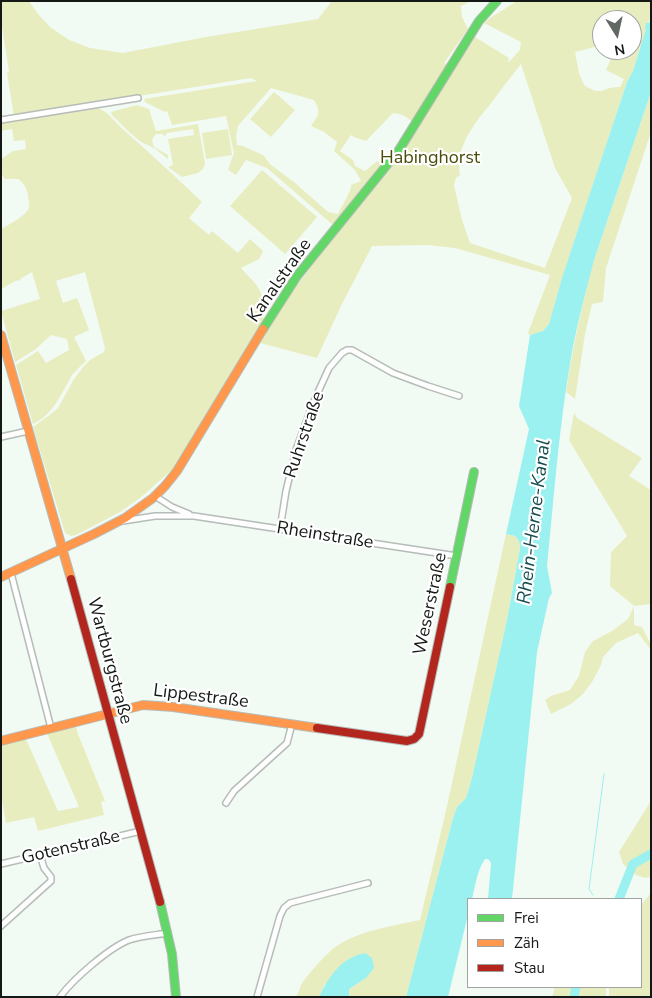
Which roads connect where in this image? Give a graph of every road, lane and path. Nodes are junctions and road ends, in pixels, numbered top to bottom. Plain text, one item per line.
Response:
1 (497, 1) edge
2 (138, 98) dead end
3 (1, 120) edge
4 (1, 335) edge
5 (459, 396) dead end
6 (28, 431) junction
7 (1, 437) edge
8 (474, 472) dead end
9 (156, 496) junction
10 (145, 505) junction
11 (155, 516) junction
12 (194, 516) junction
13 (117, 522) junction
14 (280, 529) junction
15 (63, 548) junction
16 (457, 556) junction
17 (11, 573) junction
18 (1, 578) edge
19 (108, 714) junction
20 (292, 724) junction
21 (51, 728) junction
22 (414, 739) joint
23 (1, 741) edge
24 (226, 803) dead end
25 (141, 831) junction
26 (40, 856) junction
27 (1, 864) edge
28 (368, 883) dead end
29 (1, 926) edge
30 (168, 934) junction
31 (60, 997) edge
32 (176, 997) edge
33 (257, 997) edge

1 - 9 main road, Kanalstraße
2 - 3 street
4 - 6 main road, Wartburgstraße
5 - 14 street, Ruhrstraße
6 - 7 street
6 - 15 main road, Wartburgstraße
8 - 16 main road, Weserstraße
9 - 10 main road, Kanalstraße
9 - 12 street, Rheinstraße
10 - 11 street
10 - 13 main road, Kanalstraße
11 - 12 street, Rheinstraße
11 - 13 street, Rheinstraße
12 - 14 street, Rheinstraße
13 - 15 main road, Kanalstraße
14 - 16 street, Rheinstraße
15 - 17 main road, Kanalstraße
15 - 19 main road, Wartburgstraße
16 - 22 main road, Weserstraße
17 - 18 main road, Kanalstraße
17 - 21 street
19 - 20 main road, Lippestraße
19 - 21 main road, Lippestraße
19 - 25 main road, Wartburgstraße
20 - 22 main road, Lippestraße
20 - 24 street
21 - 23 main road, Lippestraße
25 - 26 street, Gotenstraße
25 - 30 main road, Wartburgstraße
26 - 27 street, Gotenstraße
26 - 29 street
28 - 33 street
30 - 31 street
30 - 32 main road, Wartburgstraße

